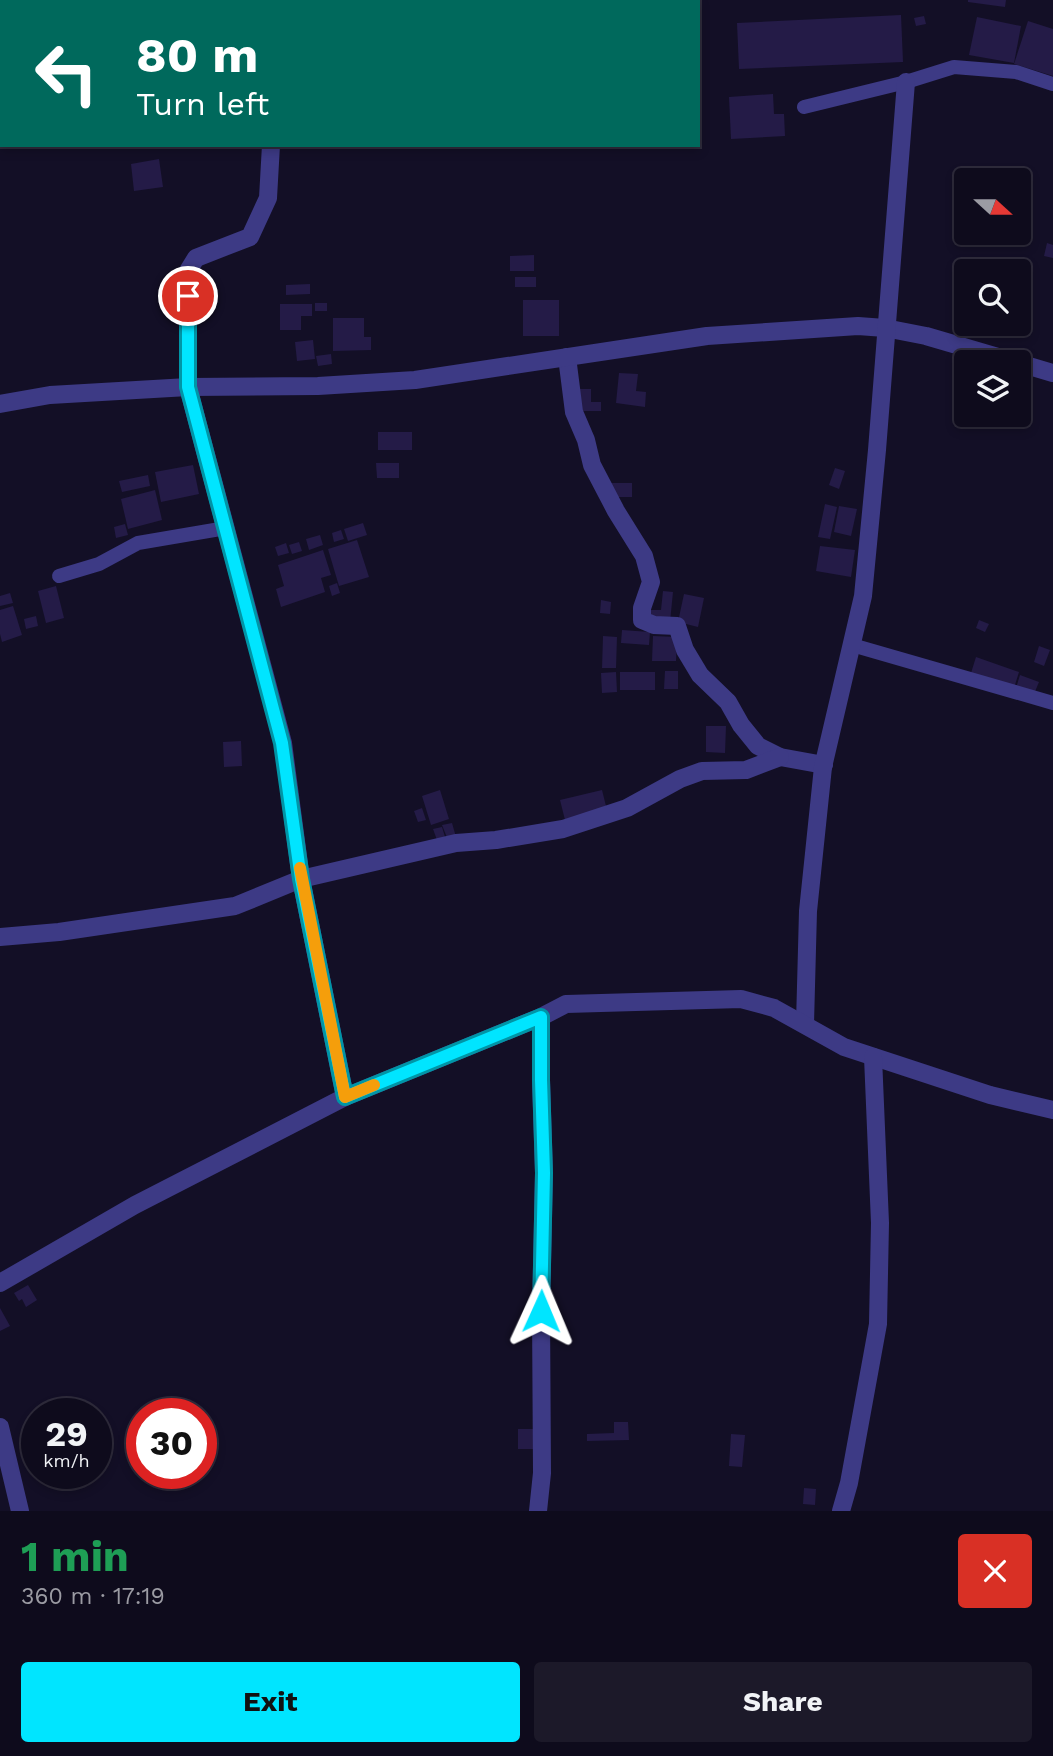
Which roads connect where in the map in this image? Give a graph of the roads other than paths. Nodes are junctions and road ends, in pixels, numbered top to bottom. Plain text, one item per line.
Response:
1 (906, 82) junction
2 (1053, 84) edge
3 (804, 107) dead end
4 (271, 147) edge
5 (885, 328) junction
6 (567, 357) junction
7 (1053, 373) edge
8 (188, 387) junction
9 (0, 404) edge
10 (226, 528) junction
11 (59, 576) dead end
12 (852, 645) junction
13 (1053, 703) edge
14 (780, 757) junction
15 (824, 765) junction
16 (301, 879) junction
17 (0, 937) edge
18 (541, 1017) junction
19 (805, 1024) junction
20 (873, 1057) junction
21 (345, 1097) junction
22 (1053, 1110) edge
23 (0, 1283) edge
24 (0, 1427) edge
25 (20, 1511) edge
26 (538, 1511) edge
27 (841, 1511) edge

1 - 2 lane
1 - 3 lane
1 - 5 street
4 - 8 street
5 - 6 street
5 - 7 street
5 - 12 street
6 - 8 street
6 - 14 street
8 - 9 street
8 - 10 street
10 - 11 lane
10 - 16 street
12 - 13 lane
12 - 15 street
14 - 15 street
14 - 16 street
15 - 19 street
16 - 17 street
16 - 21 street
18 - 19 street
18 - 21 street
18 - 26 street
19 - 20 street
20 - 22 street
20 - 27 street
21 - 23 street
24 - 25 street

